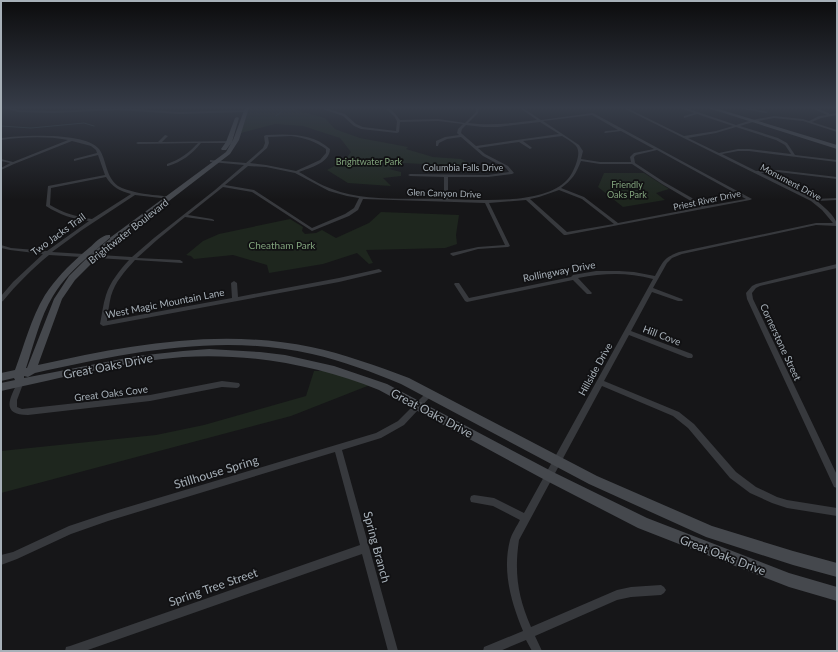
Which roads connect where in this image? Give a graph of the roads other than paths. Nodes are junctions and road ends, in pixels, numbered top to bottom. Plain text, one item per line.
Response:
1 (59, 138) edge
2 (164, 138) edge
3 (231, 138) edge
4 (236, 138) edge
5 (266, 138) edge
6 (308, 138) edge
7 (449, 138) edge
8 (464, 138) edge
9 (538, 138) edge
10 (567, 138) edge
11 (639, 138) edge
12 (688, 138) edge
13 (772, 138) edge
14 (775, 138) edge
15 (809, 138) edge
16 (769, 139) dead end
17 (71, 140) junction
18 (520, 141) junction
19 (229, 142) junction
20 (138, 143) dead end
21 (159, 143) junction
22 (200, 143) junction
23 (437, 145) dead end
24 (475, 147) junction
25 (837, 147) edge
26 (530, 148) dead end
27 (658, 149) junction
28 (100, 154) junction
29 (718, 154) junction
30 (793, 155) junction
31 (1, 160) edge
32 (75, 160) dead end
33 (579, 160) junction
34 (215, 161) junction
35 (837, 161) edge
36 (13, 163) junction
37 (634, 163) junction
38 (249, 164) junction
39 (168, 165) dead end
40 (1, 170) edge
41 (296, 172) junction
42 (757, 172) junction
43 (410, 175) dead end
44 (107, 176) junction
45 (446, 176) junction
46 (837, 178) edge
47 (223, 186) junction
48 (560, 189) junction
49 (135, 193) junction
50 (362, 197) junction
51 (166, 198) junction
52 (526, 199) junction
53 (446, 200) junction
54 (813, 200) junction
55 (837, 200) edge
56 (487, 202) junction
57 (706, 208) junction
58 (185, 216) junction
59 (92, 220) junction
60 (212, 220) dead end
61 (617, 224) junction
62 (837, 225) edge
63 (1, 246) edge
64 (47, 253) junction
65 (453, 254) dead end
66 (84, 256) junction
67 (94, 256) junction
68 (135, 259) junction
69 (180, 262) dead end
70 (837, 266) edge
71 (379, 271) dead end
72 (572, 277) junction
73 (656, 278) junction
74 (234, 282) dead end
75 (457, 284) dead end
76 (650, 289) junction
77 (589, 293) dead end
78 (235, 298) junction
79 (1, 300) edge
80 (680, 300) dead end
81 (627, 332) junction
82 (32, 337) junction
83 (274, 344) junction
84 (295, 347) junction
85 (269, 356) junction
86 (690, 356) dead end
87 (288, 358) junction
88 (31, 370) junction
89 (1, 376) edge
90 (19, 378) junction
91 (600, 382) junction
92 (237, 385) dead end
93 (1, 387) edge
94 (429, 394) junction
95 (418, 405) junction
96 (338, 448) junction
97 (556, 461) junction
98 (548, 476) junction
99 (837, 484) edge
100 (474, 499) dead end
101 (837, 512) edge
102 (525, 518) junction
103 (365, 548) junction
104 (1, 560) edge
105 (837, 570) edge
106 (661, 590) dead end
107 (837, 594) edge
108 (529, 633) junction
109 (70, 651) edge
110 (393, 651) edge
111 (488, 651) edge
112 (537, 651) edge

1 - 17 street
2 - 21 street
3 - 19 street, Brightwater Boulevard
4 - 34 street, Brightwater Boulevard
5 - 38 street, West Magic Mountain Lane
6 - 41 street, West Magic Mountain Lane
7 - 23 street
8 - 24 street, Columbia Falls Drive
9 - 18 street
10 - 33 street
11 - 27 street, Priest River Drive
12 - 29 street, Monument Drive
13 - 16 street
14 - 30 street
15 - 25 street
17 - 28 street
17 - 36 street
18 - 24 street
18 - 26 street
19 - 22 street
19 - 34 street, Brightwater Boulevard
20 - 21 street
21 - 22 street
22 - 39 street
24 - 45 street, Columbia Falls Drive
27 - 37 street
27 - 57 street, Priest River Drive
28 - 32 street
28 - 44 street
29 - 30 street
29 - 42 street, Monument Drive
30 - 35 street
31 - 36 street
33 - 37 street
33 - 48 street, Glen Canyon Drive
34 - 38 street, Glen Canyon Drive
34 - 51 street, Brightwater Boulevard
36 - 40 street
37 - 57 street
38 - 41 street, Glen Canyon Drive
38 - 47 street, West Magic Mountain Lane
41 - 50 street, Glen Canyon Drive
42 - 46 street
42 - 54 street, Monument Drive
43 - 45 street, Columbia Falls Drive
44 - 49 street
44 - 59 street
45 - 53 street
47 - 50 street
47 - 58 street, West Magic Mountain Lane
48 - 52 street, Glen Canyon Drive
48 - 61 street
49 - 51 street
49 - 59 street, Two Jacks Trail
50 - 53 street, Glen Canyon Drive
51 - 66 street, Brightwater Boulevard
51 - 67 street, Brightwater Boulevard
52 - 56 street, Glen Canyon Drive
52 - 61 street, Priest River Drive
53 - 56 street, Glen Canyon Drive
54 - 55 street
54 - 62 street, Monument Drive
56 - 65 street
57 - 61 street, Priest River Drive
58 - 60 street
58 - 68 street, West Magic Mountain Lane
59 - 64 street, Two Jacks Trail
62 - 73 street, Hillside Drive
63 - 64 street
64 - 66 street
64 - 79 street, Two Jacks Trail
66 - 67 street
66 - 82 street, Brightwater Boulevard
67 - 68 street
67 - 88 street, Brightwater Boulevard
68 - 69 street
68 - 78 street, West Magic Mountain Lane
70 - 99 street, Cornerstone Street
71 - 78 street, West Magic Mountain Lane
72 - 73 street, Rollingway Drive
72 - 75 street, Rollingway Drive
72 - 77 street
73 - 76 street, Hillside Drive
74 - 78 street
76 - 80 street
76 - 81 street, Hillside Drive
81 - 86 street, Hill Cove
81 - 91 street, Hillside Drive
82 - 89 street
82 - 90 street, Brightwater Boulevard
83 - 84 street, Great Oaks Drive
83 - 85 street
83 - 88 street, Great Oaks Drive
84 - 87 street
84 - 94 street, Great Oaks Drive
85 - 87 street, Great Oaks Drive
85 - 90 street, Great Oaks Drive
87 - 95 street, Great Oaks Drive
88 - 90 street, Great Oaks Drive
89 - 90 street, Great Oaks Drive
90 - 92 street, Great Oaks Cove
90 - 93 street, Great Oaks Drive
91 - 97 street, Hillside Drive
91 - 101 street
94 - 95 street, Stillhouse Spring
94 - 97 street, Great Oaks Drive
95 - 96 street, Stillhouse Spring
95 - 98 street, Great Oaks Drive
96 - 103 street, Spring Branch
96 - 104 street, Stillhouse Spring
97 - 98 street, Hillside Drive
97 - 105 street, Great Oaks Drive
98 - 102 street, Hillside Drive
98 - 107 street, Great Oaks Drive
100 - 102 street
102 - 108 street, Hillside Drive
103 - 109 street, Spring Tree Street
103 - 110 street, Spring Branch
106 - 108 street
108 - 111 street
108 - 112 street, Hillside Drive

